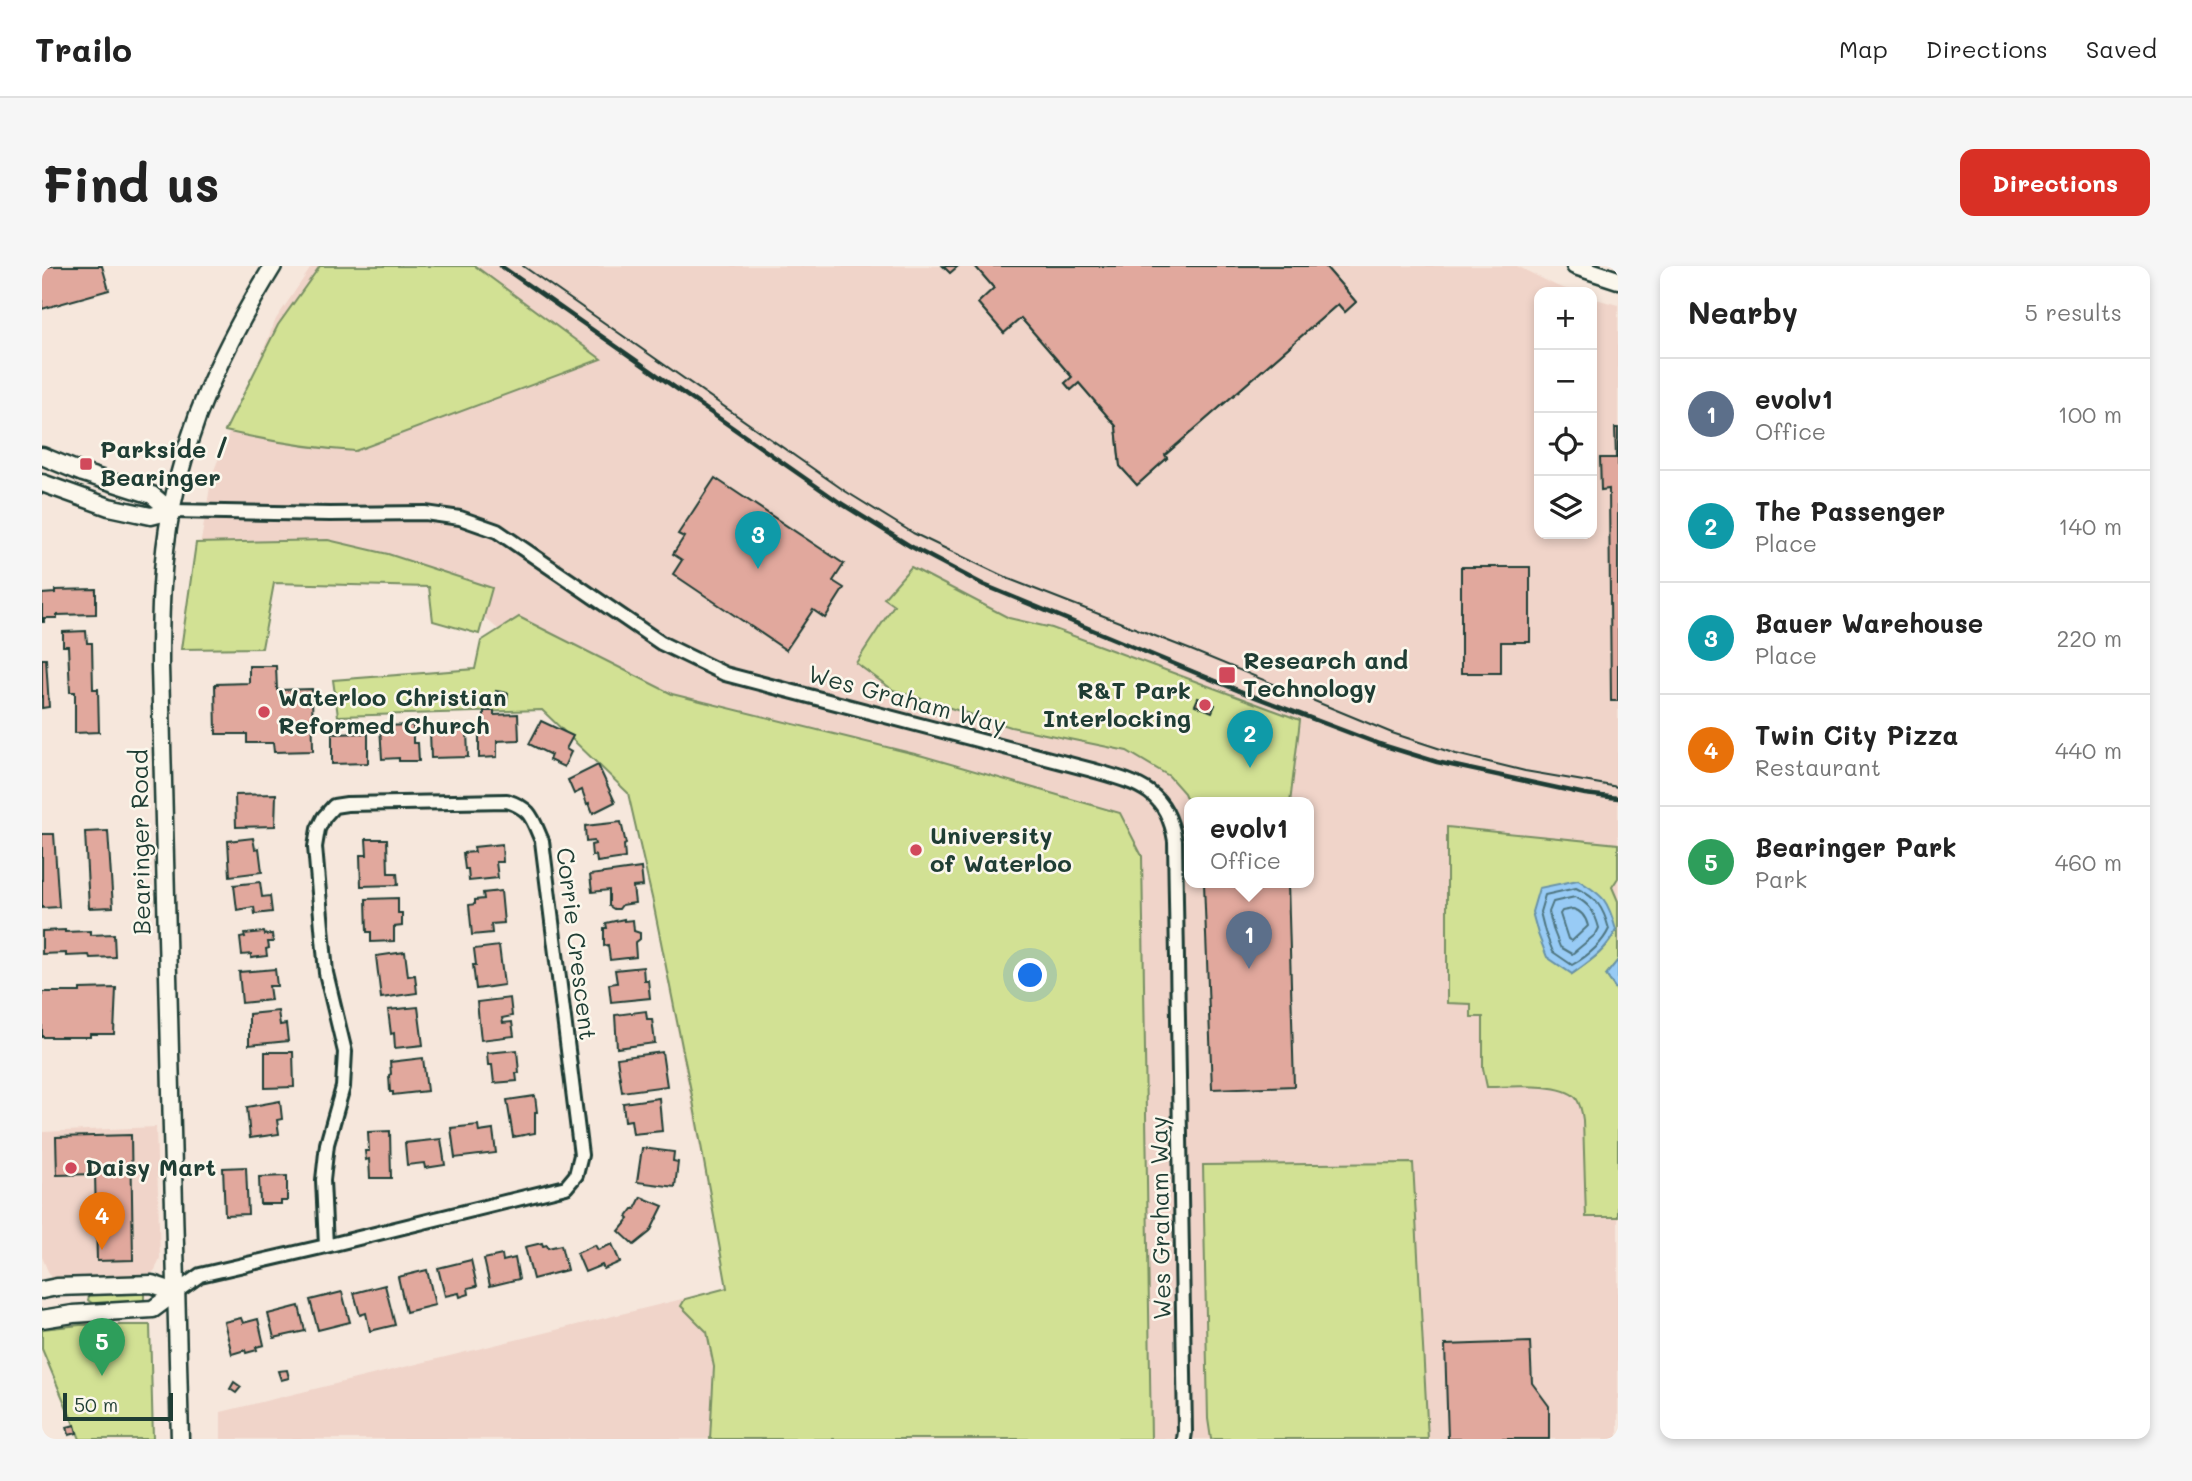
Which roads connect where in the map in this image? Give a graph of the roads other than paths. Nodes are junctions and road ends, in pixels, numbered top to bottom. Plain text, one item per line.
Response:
1 (273, 266) edge
2 (1575, 266) edge
3 (1618, 280) edge
4 (42, 456) edge
5 (42, 483) edge
6 (171, 512) junction
7 (326, 1246) junction
8 (42, 1290) edge
9 (176, 1292) junction
10 (42, 1319) edge
11 (1185, 1437) edge
12 (180, 1439) edge

1 - 6 street, Bearinger Road
2 - 3 street
4 - 6 street
5 - 6 street
6 - 9 street, Bearinger Road
6 - 11 street, Wes Graham Way
7 - 7 street, Corrie Crescent
7 - 9 street, Corrie Crescent
8 - 9 street
9 - 10 street
9 - 12 street, Bearinger Road

